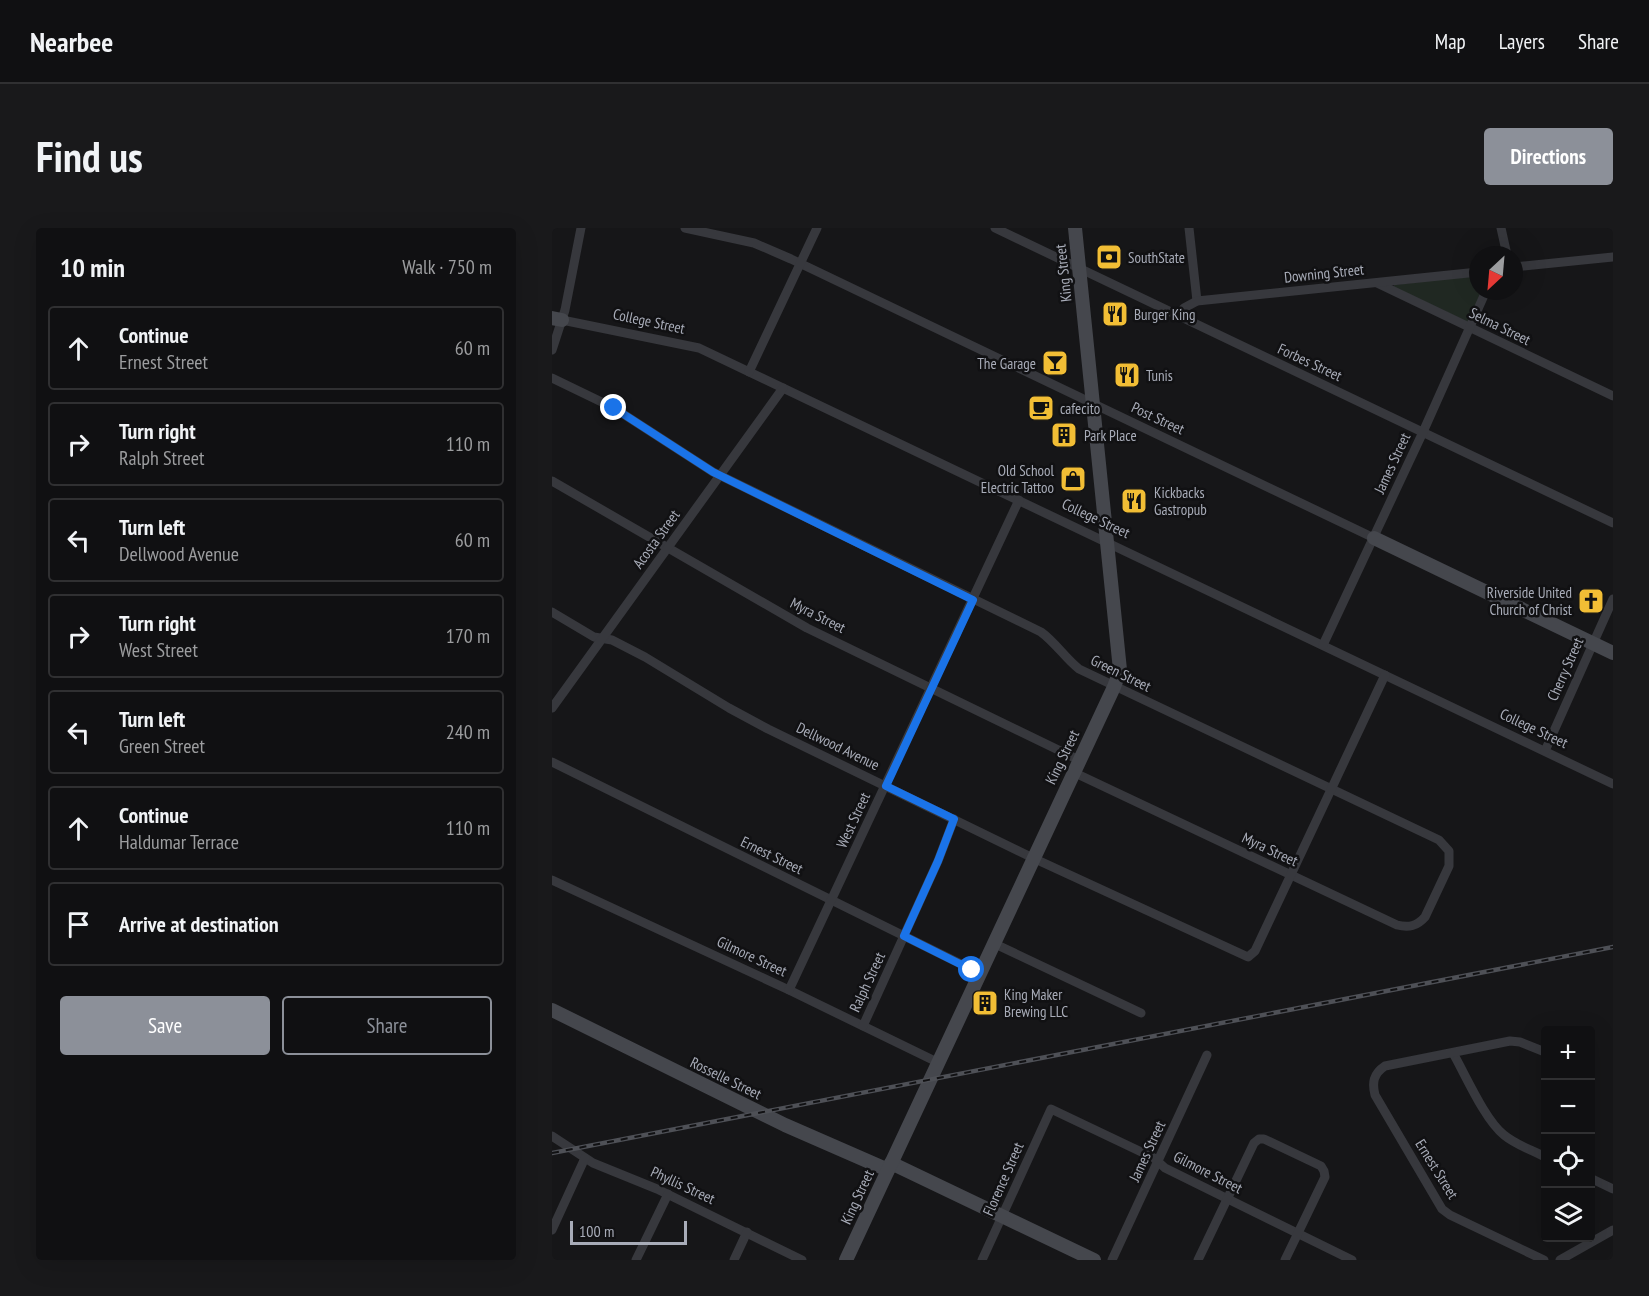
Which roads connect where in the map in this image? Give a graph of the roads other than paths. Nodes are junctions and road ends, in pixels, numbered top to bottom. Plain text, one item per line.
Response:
1 (581, 228) edge
2 (685, 228) edge
3 (818, 228) edge
4 (995, 228) edge
5 (1075, 228) edge
6 (1189, 228) edge
7 (1501, 228) edge
8 (1506, 246) edge
9 (1613, 256) edge
10 (800, 264) junction
11 (1523, 266) edge
12 (1079, 268) junction
13 (1469, 273) edge
14 (1375, 282) junction
15 (1482, 300) edge
16 (1197, 301) junction
17 (1179, 316) junction
18 (557, 319) edge
19 (1469, 327) junction
20 (552, 350) edge
21 (749, 372) junction
22 (552, 378) edge
23 (783, 388) junction
24 (1613, 396) edge
25 (1094, 406) junction
26 (1423, 432) junction
27 (720, 476) junction
28 (552, 481) edge
29 (1019, 500) junction
30 (1613, 523) edge
31 (1374, 538) junction
32 (1108, 542) junction
33 (668, 547) junction
34 (1613, 599) edge
35 (973, 600) junction
36 (552, 612) edge
37 (603, 638) junction
38 (1593, 644) junction
39 (1323, 645) junction
40 (1613, 653) edge
41 (1385, 675) junction
42 (1114, 687) junction
43 (931, 688) junction
44 (552, 708) edge
45 (1545, 751) junction
46 (552, 762) edge
47 (1076, 766) junction
48 (1613, 784) edge
49 (886, 786) junction
50 (1332, 789) junction
51 (954, 819) junction
52 (1033, 858) junction
53 (1291, 875) junction
54 (552, 880) edge
55 (1439, 888) joint
56 (831, 901) junction
57 (904, 936) junction
58 (993, 943) junction
59 (979, 973) junction
60 (789, 990) junction
61 (552, 1010) edge
62 (1141, 1013) dead end
63 (863, 1026) junction
64 (1541, 1050) edge
65 (1453, 1053) junction
66 (1207, 1055) dead end
67 (937, 1062) junction
68 (1051, 1109) joint
69 (552, 1136) edge
70 (1541, 1155) edge
71 (585, 1158) junction
72 (1159, 1162) junction
73 (889, 1167) junction
74 (1595, 1180) edge
75 (1613, 1189) edge
76 (668, 1194) junction
77 (1227, 1199) junction
78 (1003, 1217) junction
79 (552, 1230) edge
80 (1613, 1230) edge
81 (747, 1232) junction
82 (1298, 1233) junction
83 (636, 1260) edge
84 (734, 1260) edge
85 (802, 1260) edge
86 (846, 1260) edge
87 (982, 1260) edge
88 (1094, 1260) edge
89 (1112, 1260) edge
90 (1198, 1260) edge
91 (1285, 1260) edge
92 (1352, 1260) edge
93 (1544, 1260) edge
94 (1560, 1260) edge

1 - 18 street
2 - 10 street, Post Street
3 - 10 street
4 - 12 street, Forbes Street
5 - 12 main road, King Street
6 - 16 street
7 - 8 street
9 - 11 street
10 - 21 street
10 - 25 street, Post Street
12 - 17 street, Forbes Street
12 - 25 main road, King Street
13 - 14 street, Downing Street
14 - 16 street, Downing Street
14 - 19 street, Selma Street
15 - 19 street, James Street
16 - 17 street
17 - 26 street, Forbes Street
18 - 20 street
18 - 21 street, College Street
19 - 24 street, Selma Street
19 - 26 street, James Street
21 - 23 street, College Street
22 - 27 street, Green Street
23 - 27 street, Acosta Street
23 - 29 street, College Street
25 - 31 street, Post Street
25 - 32 main road, King Street
26 - 30 street, Forbes Street
26 - 31 street, James Street
27 - 33 street, Acosta Street
27 - 35 street, Green Street
28 - 33 street, Myra Street
29 - 32 street, College Street
29 - 35 street, West Street
31 - 38 main road, Post Street
31 - 39 street, James Street
32 - 39 street, College Street
32 - 42 main road, King Street
33 - 37 street, Acosta Street
33 - 43 street, Myra Street
34 - 38 street, Cherry Street
35 - 42 street, Green Street
35 - 43 street, West Street
36 - 37 street, Dellwood Avenue
37 - 44 street, Acosta Street
37 - 49 street, Dellwood Avenue
38 - 40 main road, Post Street
38 - 45 street, Cherry Street
39 - 41 street, College Street
41 - 45 street, College Street
41 - 50 street
42 - 47 main road, King Street
42 - 50 street, Green Street
43 - 47 street, Myra Street
43 - 49 street, West Street
45 - 48 street, College Street
46 - 56 street, Ernest Street
47 - 52 main road, King Street
47 - 53 street, Myra Street
49 - 51 street, Dellwood Avenue
49 - 56 street, West Street
50 - 53 street
50 - 55 street, Green Street
51 - 52 street, Dellwood Avenue
51 - 57 street, Ralph Street
52 - 53 street, Dellwood Avenue
52 - 58 main road, King Street
53 - 55 street, Myra Street
54 - 60 street, Gilmore Street
56 - 57 street, Ernest Street
56 - 60 street, West Street
57 - 59 street, Ernest Street
57 - 63 street, Ralph Street
58 - 59 main road, King Street
58 - 62 street
59 - 67 main road, King Street
60 - 63 street, Gilmore Street
61 - 73 main road, Rosselle Street
63 - 67 street, Gilmore Street
64 - 65 street
65 - 70 street
65 - 93 street, Ernest Street
66 - 72 street, James Street
67 - 73 main road, King Street
68 - 72 street, Gilmore Street
68 - 78 street, Florence Street
69 - 71 street, Phyllis Street
71 - 76 street, Phyllis Street
71 - 79 street
72 - 77 street, Gilmore Street
72 - 89 street, James Street
73 - 78 main road, Rosselle Street
73 - 86 main road, King Street
74 - 75 street
76 - 81 street, Phyllis Street
76 - 83 street
77 - 82 street, Gilmore Street
77 - 82 street
77 - 90 street
78 - 87 street, Florence Street
78 - 88 main road, Rosselle Street
80 - 94 street
81 - 84 street
81 - 85 street, Phyllis Street
82 - 91 street
82 - 92 street, Gilmore Street

